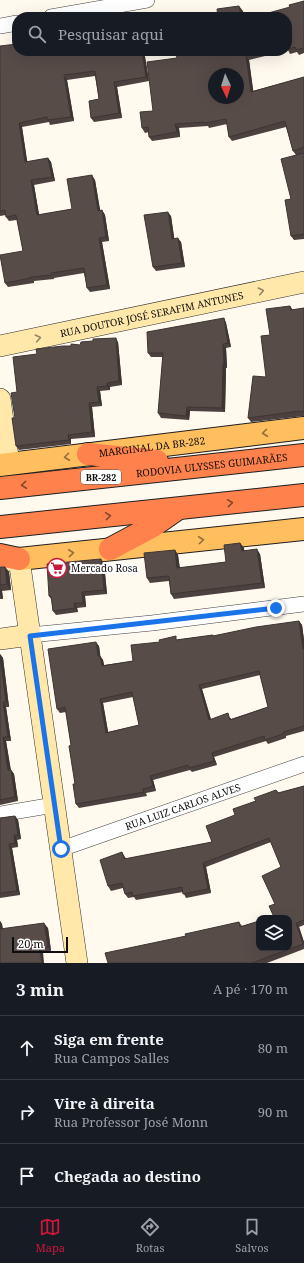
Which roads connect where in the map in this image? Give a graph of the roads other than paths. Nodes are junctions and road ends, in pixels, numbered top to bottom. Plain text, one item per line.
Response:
1 (147, 0) edge
2 (79, 12) edge
3 (12, 24) edge
4 (0, 26) edge
5 (304, 282) edge
6 (0, 346) edge
7 (0, 399) edge
8 (304, 428) edge
9 (88, 454) junction
10 (304, 455) edge
11 (4, 465) edge
12 (202, 466) junction
13 (0, 488) edge
14 (304, 495) edge
15 (178, 508) junction
16 (0, 527) edge
17 (304, 529) edge
18 (110, 549) junction
19 (6, 558) edge
20 (304, 604) edge
21 (30, 636) junction
22 (0, 639) edge
23 (304, 764) edge
24 (54, 805) junction
25 (0, 814) edge
26 (61, 849) junction
27 (78, 963) edge

1 - 2 street
3 - 4 street
6 -> 5 street, RUA DOUTOR JOSÉ SERAFIM ANTUNES
7 - 11 street
8 -> 9 main road, MARGINAL DA BR-282
9 -> 11 main road, MARGINAL DA BR-282
9 - 12 highway
10 - 12 highway, RODOVIA ULYSSES GUIMARÃES / BR-282
12 -> 13 highway, RODOVIA ULYSSES GUIMARÃES / BR-282
15 -> 14 highway
16 -> 15 highway
15 - 18 highway
18 -> 17 main road
19 -> 18 main road
19 - 21 street
20 - 21 street
21 - 22 street
21 - 24 street
23 - 26 street, RUA LUIZ CARLOS ALVES
24 - 25 street
24 - 26 street
26 - 27 street

